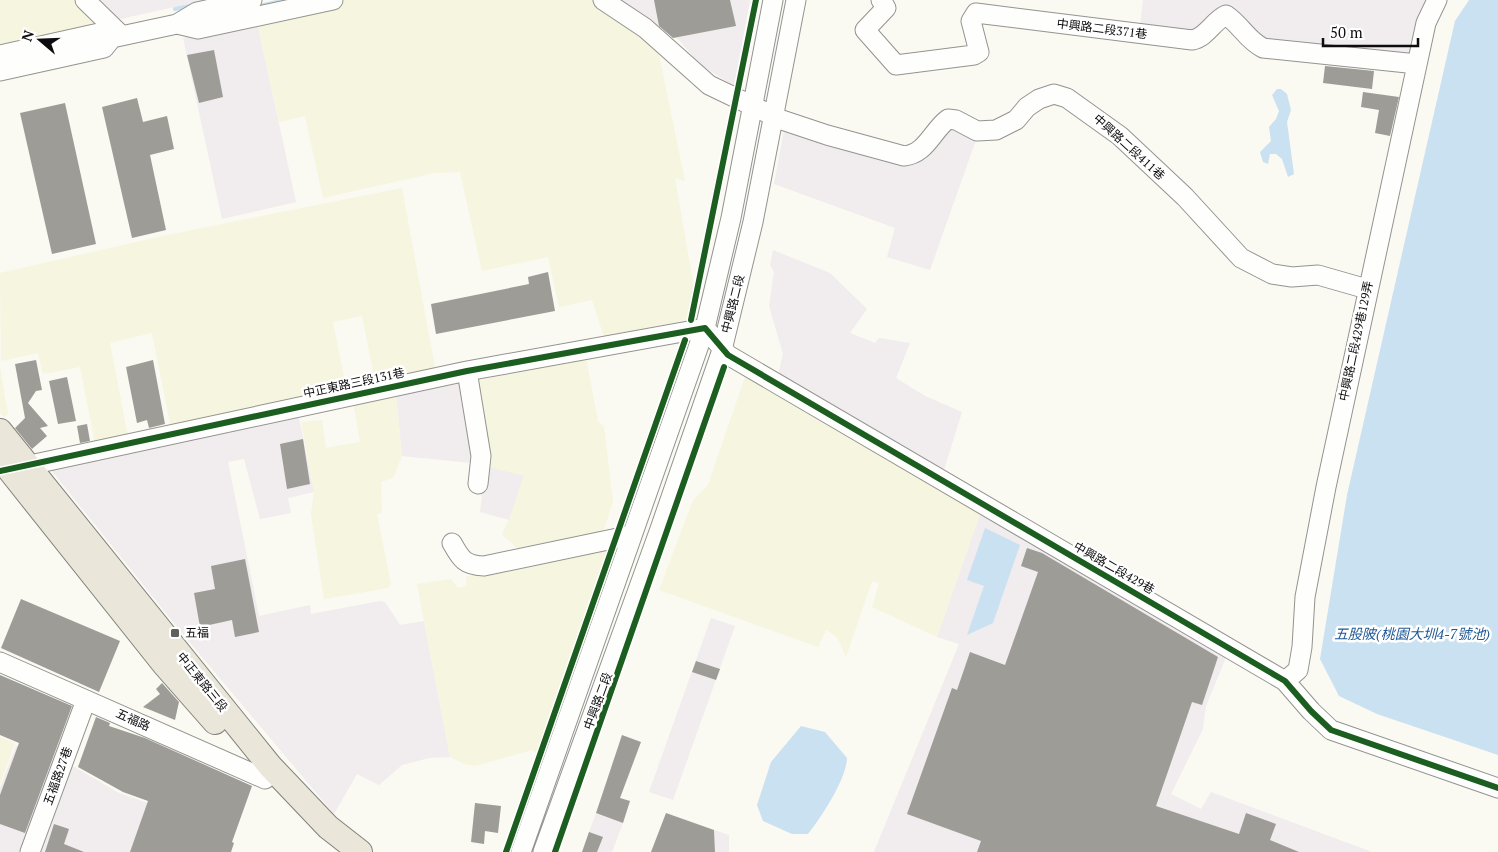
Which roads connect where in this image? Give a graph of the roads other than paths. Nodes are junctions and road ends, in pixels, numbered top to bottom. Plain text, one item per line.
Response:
1 (85, 0) edge
2 (252, 0) edge
3 (334, 0) edge
4 (603, 0) edge
5 (773, 0) edge
6 (796, 0) edge
7 (880, 0) edge
8 (1436, 0) edge
9 (177, 24) junction
10 (117, 37) junction
11 (0, 55) edge
12 (1417, 64) junction
13 (0, 71) edge
14 (753, 106) junction
15 (773, 116) junction
16 (1367, 289) junction
17 (705, 328) junction
18 (722, 350) junction
19 (467, 371) junction
20 (0, 431) edge
21 (9, 466) edge
22 (478, 484) dead end
23 (632, 535) junction
24 (452, 543) dead end
25 (0, 662) edge
26 (1285, 680) junction
27 (86, 700) junction
28 (552, 766) junction
29 (571, 773) junction
30 (265, 779) junction
31 (1498, 788) edge
32 (30, 852) edge
33 (335, 852) edge
34 (360, 852) edge
35 (521, 852) edge
36 (543, 852) edge

1 - 10 street
2 - 9 street
3 - 9 street
4 - 14 street
5 - 14 street, 中興路二段
6 - 15 street, 中興路二段
7 - 12 street, 中興路二段371巷
8 - 12 street, 中興路二段429巷129弄
9 - 10 street
10 - 11 street
10 - 13 street
12 - 16 street, 中興路二段429巷129弄
14 - 15 street
14 - 17 street, 中興路二段
15 - 16 street, 中興路二段411巷
15 - 18 street, 中興路二段
16 - 26 street, 中興路二段429巷129弄
17 - 18 street
17 - 19 street, 中正東路三段131巷
17 - 23 street, 中興路二段
18 - 26 street, 中興路二段429巷
18 - 29 street, 中興路二段
19 - 21 street, 中正東路三段131巷
19 - 22 street
20 - 21 main road, 中正東路三段
21 - 30 main road, 中正東路三段
21 - 34 main road, 中正東路三段
23 - 24 street
23 - 28 street, 中興路二段
25 - 27 street, 五福路
26 - 31 street, 中興路二段429巷
27 - 30 street, 五福路
27 - 32 street, 五福路27巷
28 - 29 street
28 - 35 street, 中興路二段
29 - 36 street, 中興路二段
30 - 33 main road, 中正東路三段

